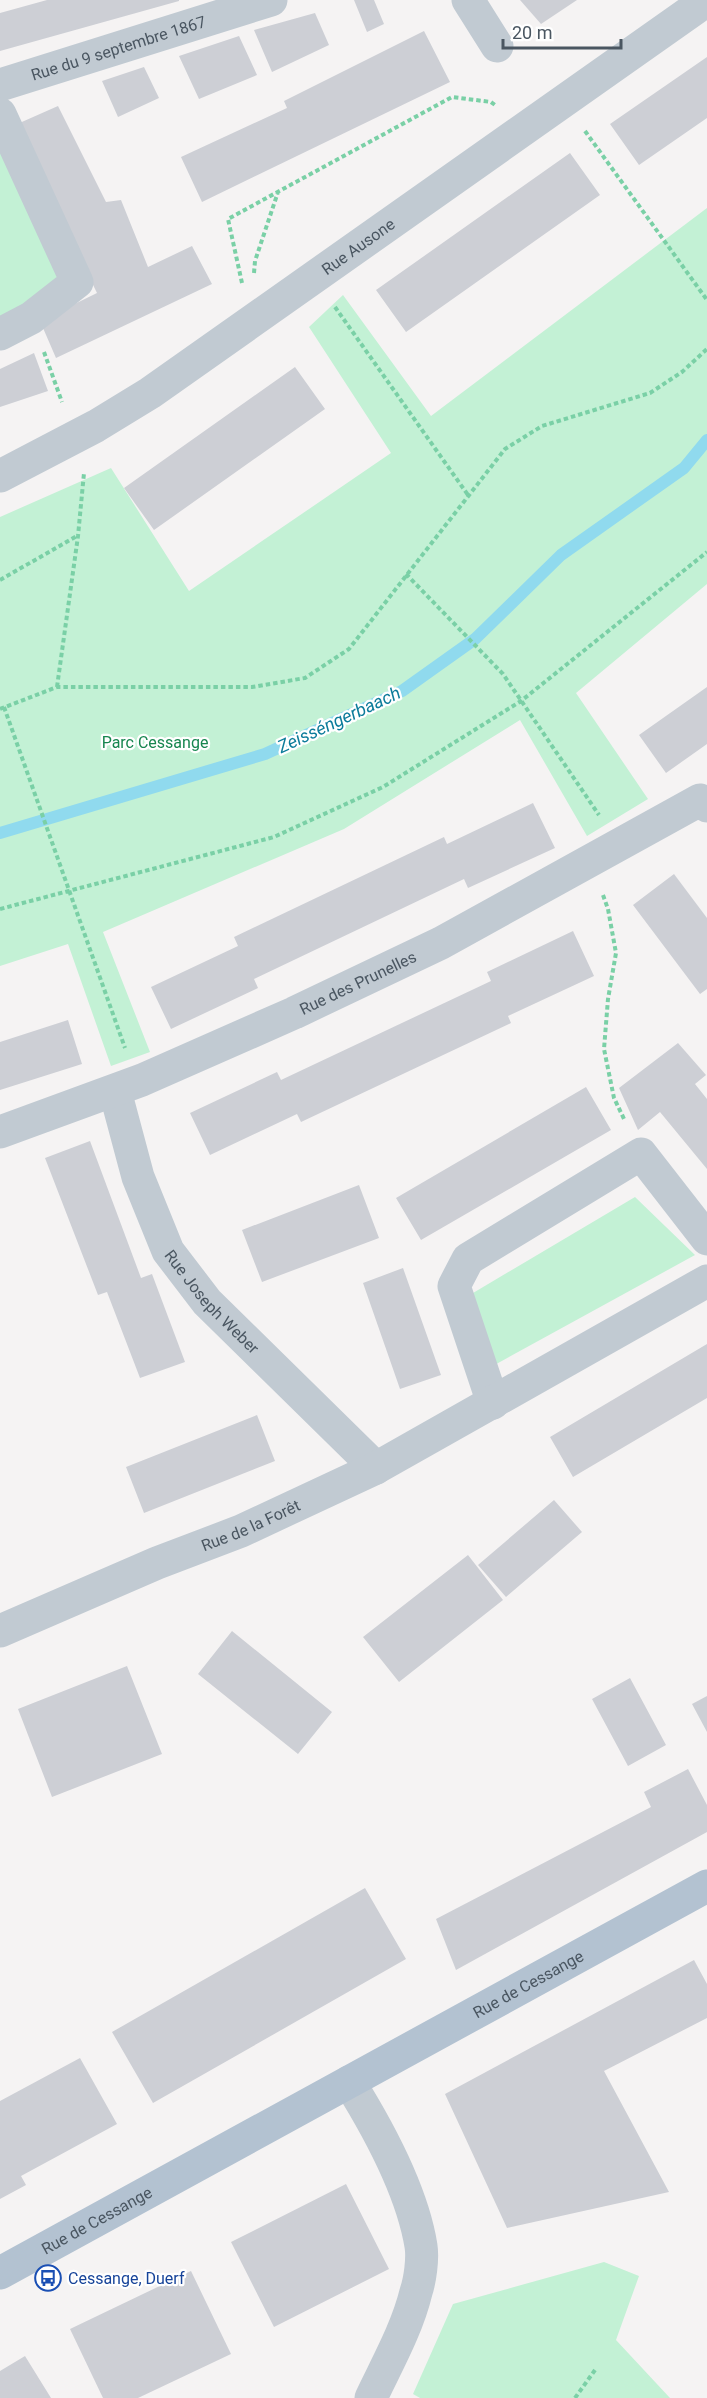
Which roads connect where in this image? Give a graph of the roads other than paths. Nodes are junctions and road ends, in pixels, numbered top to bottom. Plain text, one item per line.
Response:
1 (271, 0) edge
2 (468, 0) edge
3 (707, 0) edge
4 (497, 46) dead end
5 (0, 85) edge
6 (0, 114) edge
7 (0, 334) edge
8 (0, 476) edge
9 (704, 800) edge
10 (116, 1091) junction
11 (0, 1132) edge
12 (707, 1239) edge
13 (707, 1281) edge
14 (493, 1403) junction
15 (376, 1468) junction
16 (0, 1631) edge
17 (707, 1886) edge
18 (349, 2082) junction
19 (0, 2272) edge
20 (371, 2398) edge

1 - 5 street, Rue du 9 septembre 1867
2 - 4 street
3 - 8 street, Rue Ausone
6 - 7 street
9 - 10 street, Rue des Prunelles
10 - 11 street, Rue des Prunelles
10 - 15 street, Rue Joseph Weber
12 - 14 street
13 - 14 street, Rue de la Forêt
14 - 15 street, Rue de la Forêt
15 - 16 street, Rue de la Forêt
17 - 18 main road, Rue de Cessange
18 - 19 main road, Rue de Cessange
18 - 20 street

